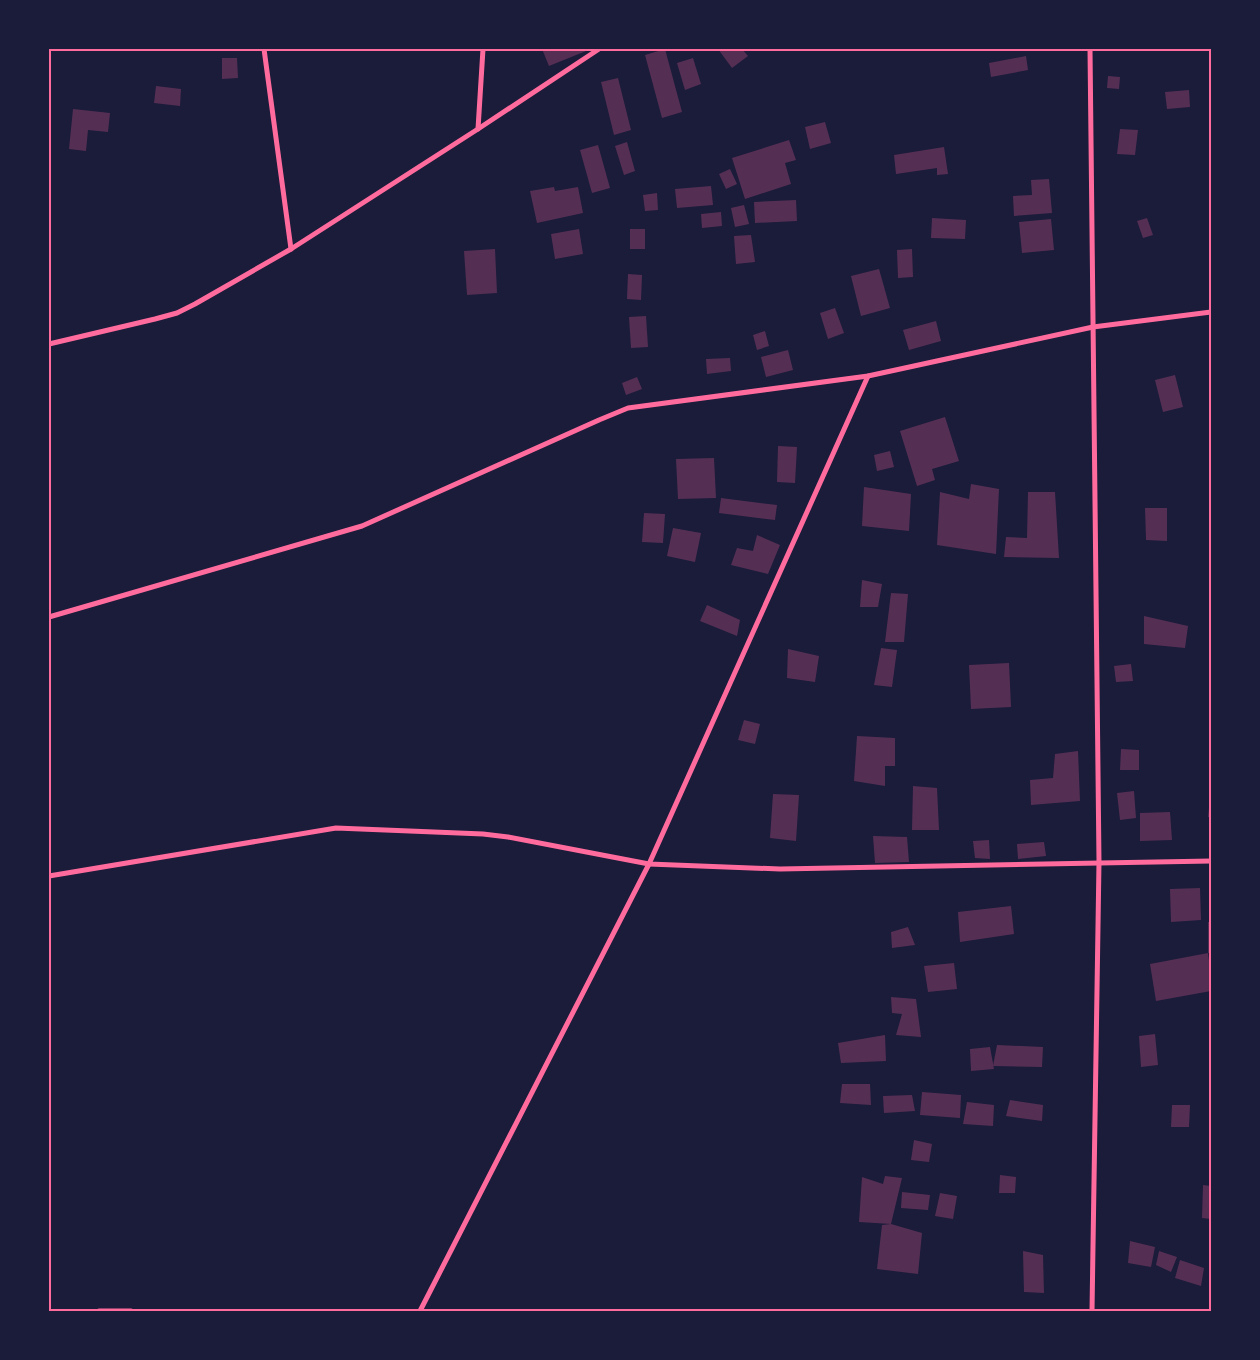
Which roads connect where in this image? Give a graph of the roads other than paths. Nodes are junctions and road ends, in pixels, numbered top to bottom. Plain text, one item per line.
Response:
1 (264, 49) edge
2 (483, 49) edge
3 (599, 49) edge
4 (1090, 49) edge
5 (478, 129) junction
6 (290, 249) junction
7 (1211, 312) edge
8 (1093, 327) junction
9 (49, 344) edge
10 (868, 376) junction
11 (49, 617) edge
12 (1211, 861) edge
13 (1099, 862) junction
14 (649, 864) junction
15 (49, 876) edge
16 (99, 1311) edge
17 (131, 1311) edge
18 (420, 1311) edge
19 (1092, 1311) edge

1 - 6 street
2 - 5 street
3 - 5 street
4 - 8 street
5 - 6 street
6 - 9 street
7 - 8 street
8 - 10 street
8 - 13 street
10 - 11 street
10 - 14 street
12 - 13 street
13 - 14 street
13 - 19 street
14 - 15 street
14 - 18 street
16 - 17 street

